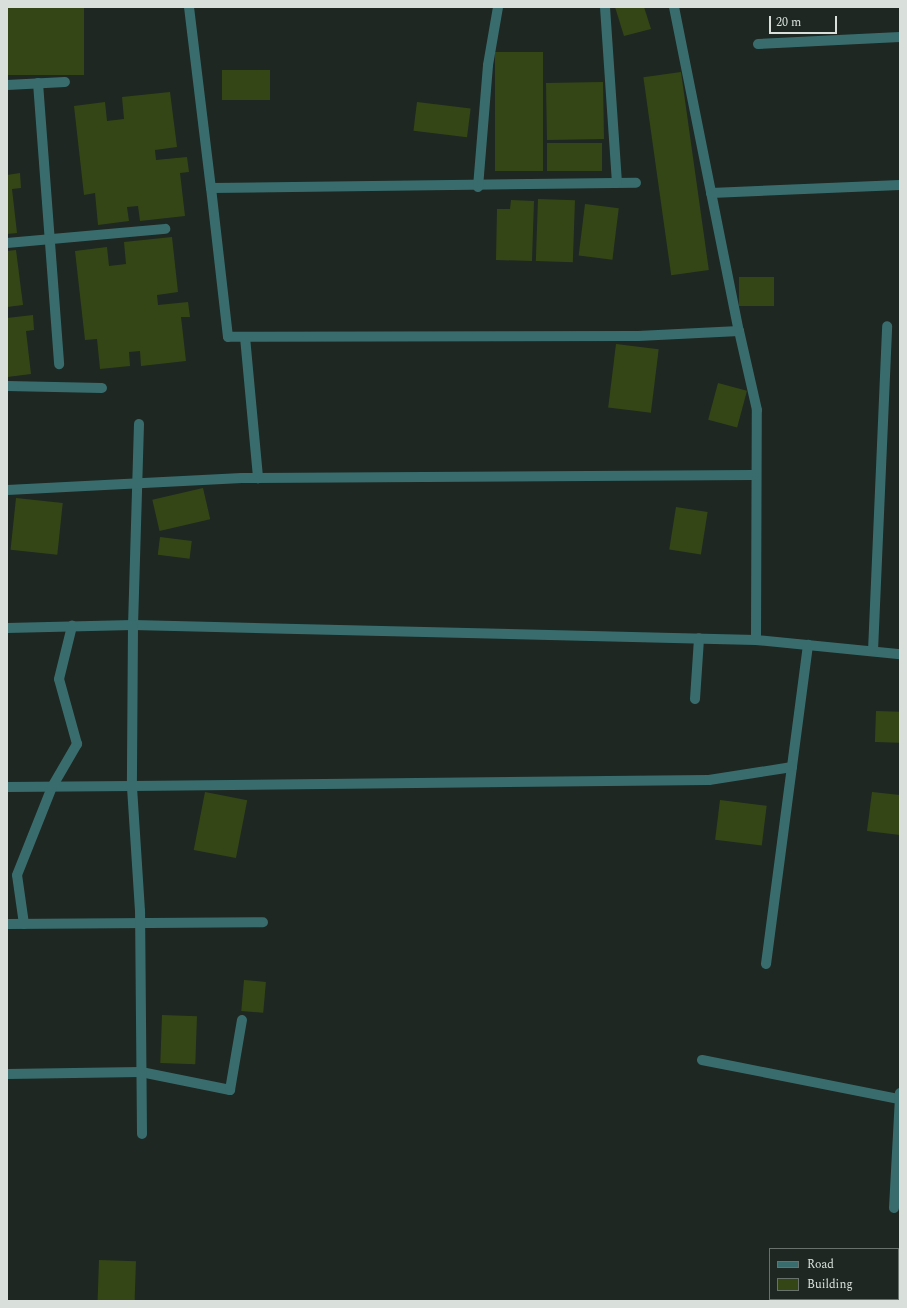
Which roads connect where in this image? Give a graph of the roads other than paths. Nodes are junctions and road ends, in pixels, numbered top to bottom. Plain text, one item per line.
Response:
1 (189, 7) edge
2 (498, 7) edge
3 (605, 7) edge
4 (674, 7) edge
5 (900, 37) edge
6 (758, 44) dead end
7 (65, 82) dead end
8 (38, 84) junction
9 (7, 85) edge
10 (617, 183) junction
11 (636, 183) dead end
12 (900, 185) edge
13 (478, 186) junction
14 (211, 188) junction
15 (711, 193) junction
16 (165, 229) dead end
17 (49, 238) junction
18 (7, 243) edge
19 (887, 326) dead end
20 (739, 331) junction
21 (245, 337) junction
22 (59, 364) dead end
23 (7, 386) edge
24 (102, 388) dead end
25 (139, 424) dead end
26 (754, 475) junction
27 (258, 478) junction
28 (137, 483) junction
29 (7, 490) edge
30 (133, 625) junction
31 (72, 626) junction
32 (7, 628) edge
33 (699, 638) junction
34 (756, 640) junction
35 (808, 644) junction
36 (873, 651) junction
37 (900, 654) edge
38 (695, 699) dead end
39 (792, 767) junction
40 (132, 786) junction
41 (7, 787) edge
42 (52, 787) junction
43 (263, 922) dead end
44 (140, 923) junction
45 (7, 924) edge
46 (24, 924) junction
47 (766, 964) dead end
48 (242, 1020) dead end
49 (702, 1060) dead end
50 (141, 1072) junction
51 (7, 1074) edge
52 (900, 1097) edge
53 (142, 1134) dead end
54 (894, 1208) dead end

1 - 14 street
2 - 13 street
3 - 10 street
4 - 15 street
5 - 6 street
7 - 8 street
8 - 9 street
8 - 17 street
10 - 11 street
10 - 13 street
12 - 15 street
13 - 14 street
14 - 21 street
15 - 20 street
16 - 17 street
17 - 18 street
17 - 22 street
19 - 36 street
20 - 21 street
20 - 26 street
21 - 27 street
23 - 24 street
25 - 28 street
26 - 27 street
26 - 34 street
27 - 28 street
28 - 29 street
28 - 30 street
30 - 31 street
30 - 33 street
30 - 40 street
31 - 32 street
31 - 42 street
33 - 34 street
33 - 38 street
34 - 35 street
35 - 36 street
35 - 39 street
36 - 37 street
39 - 40 street
39 - 47 street
40 - 42 street
40 - 44 street
41 - 42 street
42 - 46 street
43 - 44 street
44 - 46 street
44 - 50 street
45 - 46 street
48 - 50 street
49 - 52 street
50 - 51 street
50 - 53 street
52 - 54 street

